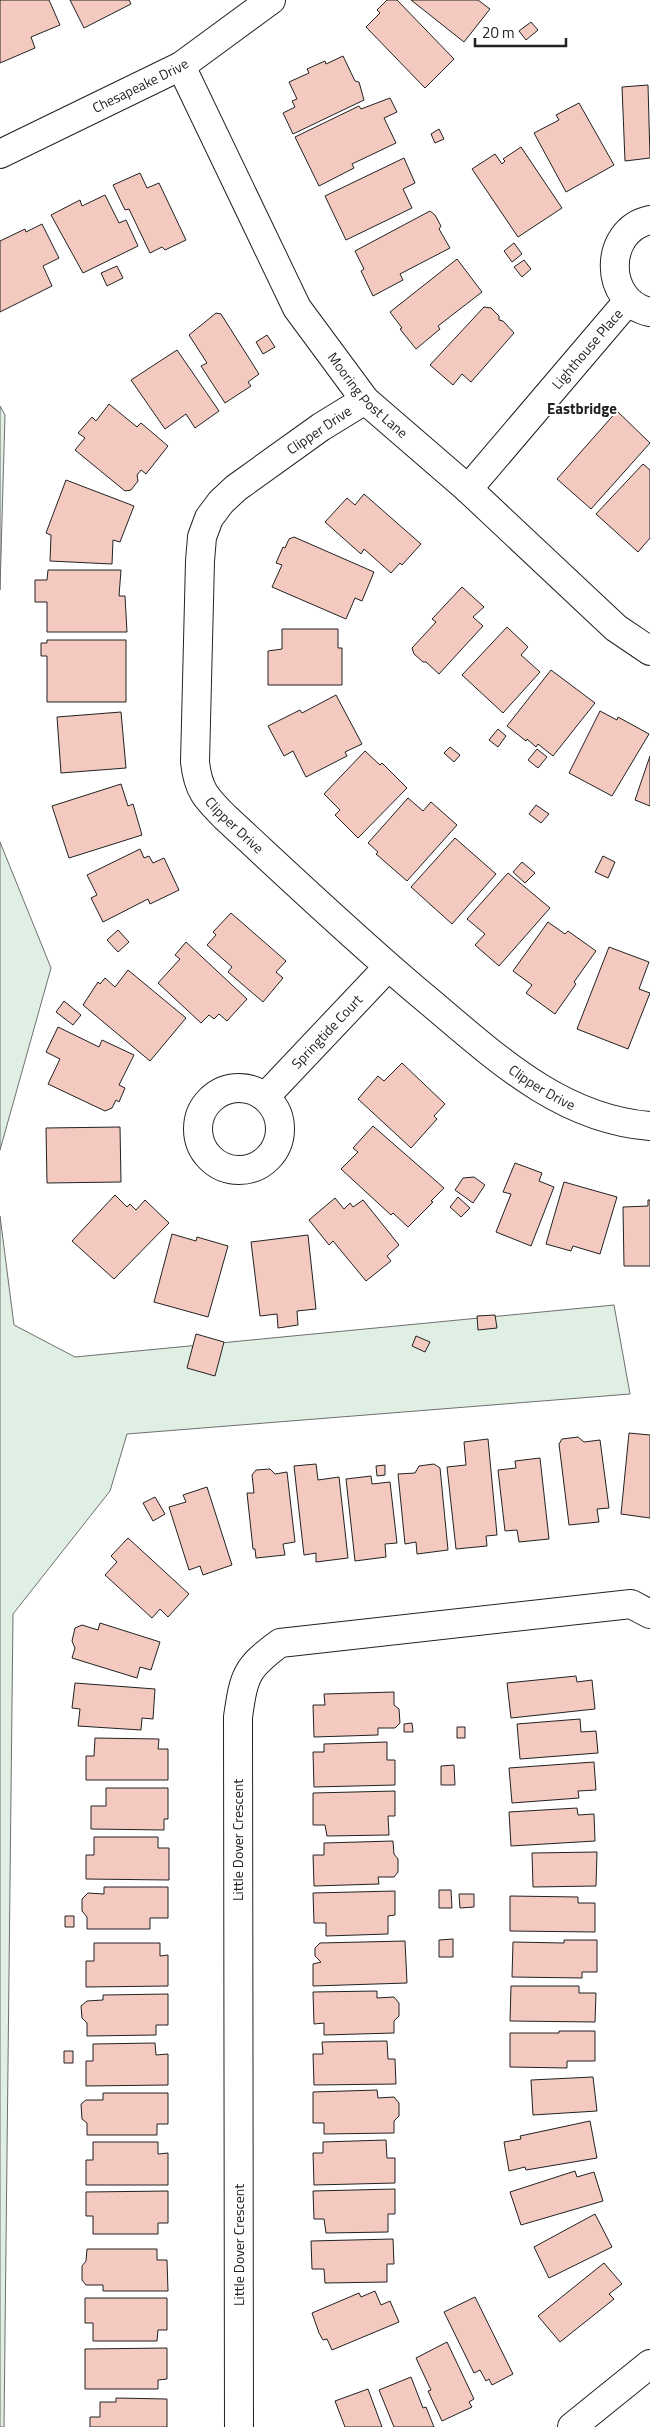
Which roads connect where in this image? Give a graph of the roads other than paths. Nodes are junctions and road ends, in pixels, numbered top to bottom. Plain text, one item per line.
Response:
1 (271, 0) edge
2 (181, 66) junction
3 (0, 154) edge
4 (650, 220) edge
5 (639, 306) edge
6 (365, 400) junction
7 (468, 489) junction
8 (650, 651) edge
9 (388, 967) junction
10 (265, 1097) dead end
11 (650, 1126) edge
12 (650, 1614) edge
13 (650, 2364) edge
14 (239, 2427) edge
15 (572, 2427) edge

1 - 2 street, Chesapeake Drive
2 - 3 street, Chesapeake Drive
2 - 6 street, Mooring Post Lane
4 - 5 street, Lighthouse Place
5 - 7 street, Lighthouse Place
6 - 7 street, Mooring Post Lane
6 - 9 street, Clipper Drive
7 - 8 street, Mooring Post Lane
9 - 10 street, Springtide Court
9 - 11 street, Clipper Drive
12 - 14 street, Little Dover Crescent
13 - 15 street

